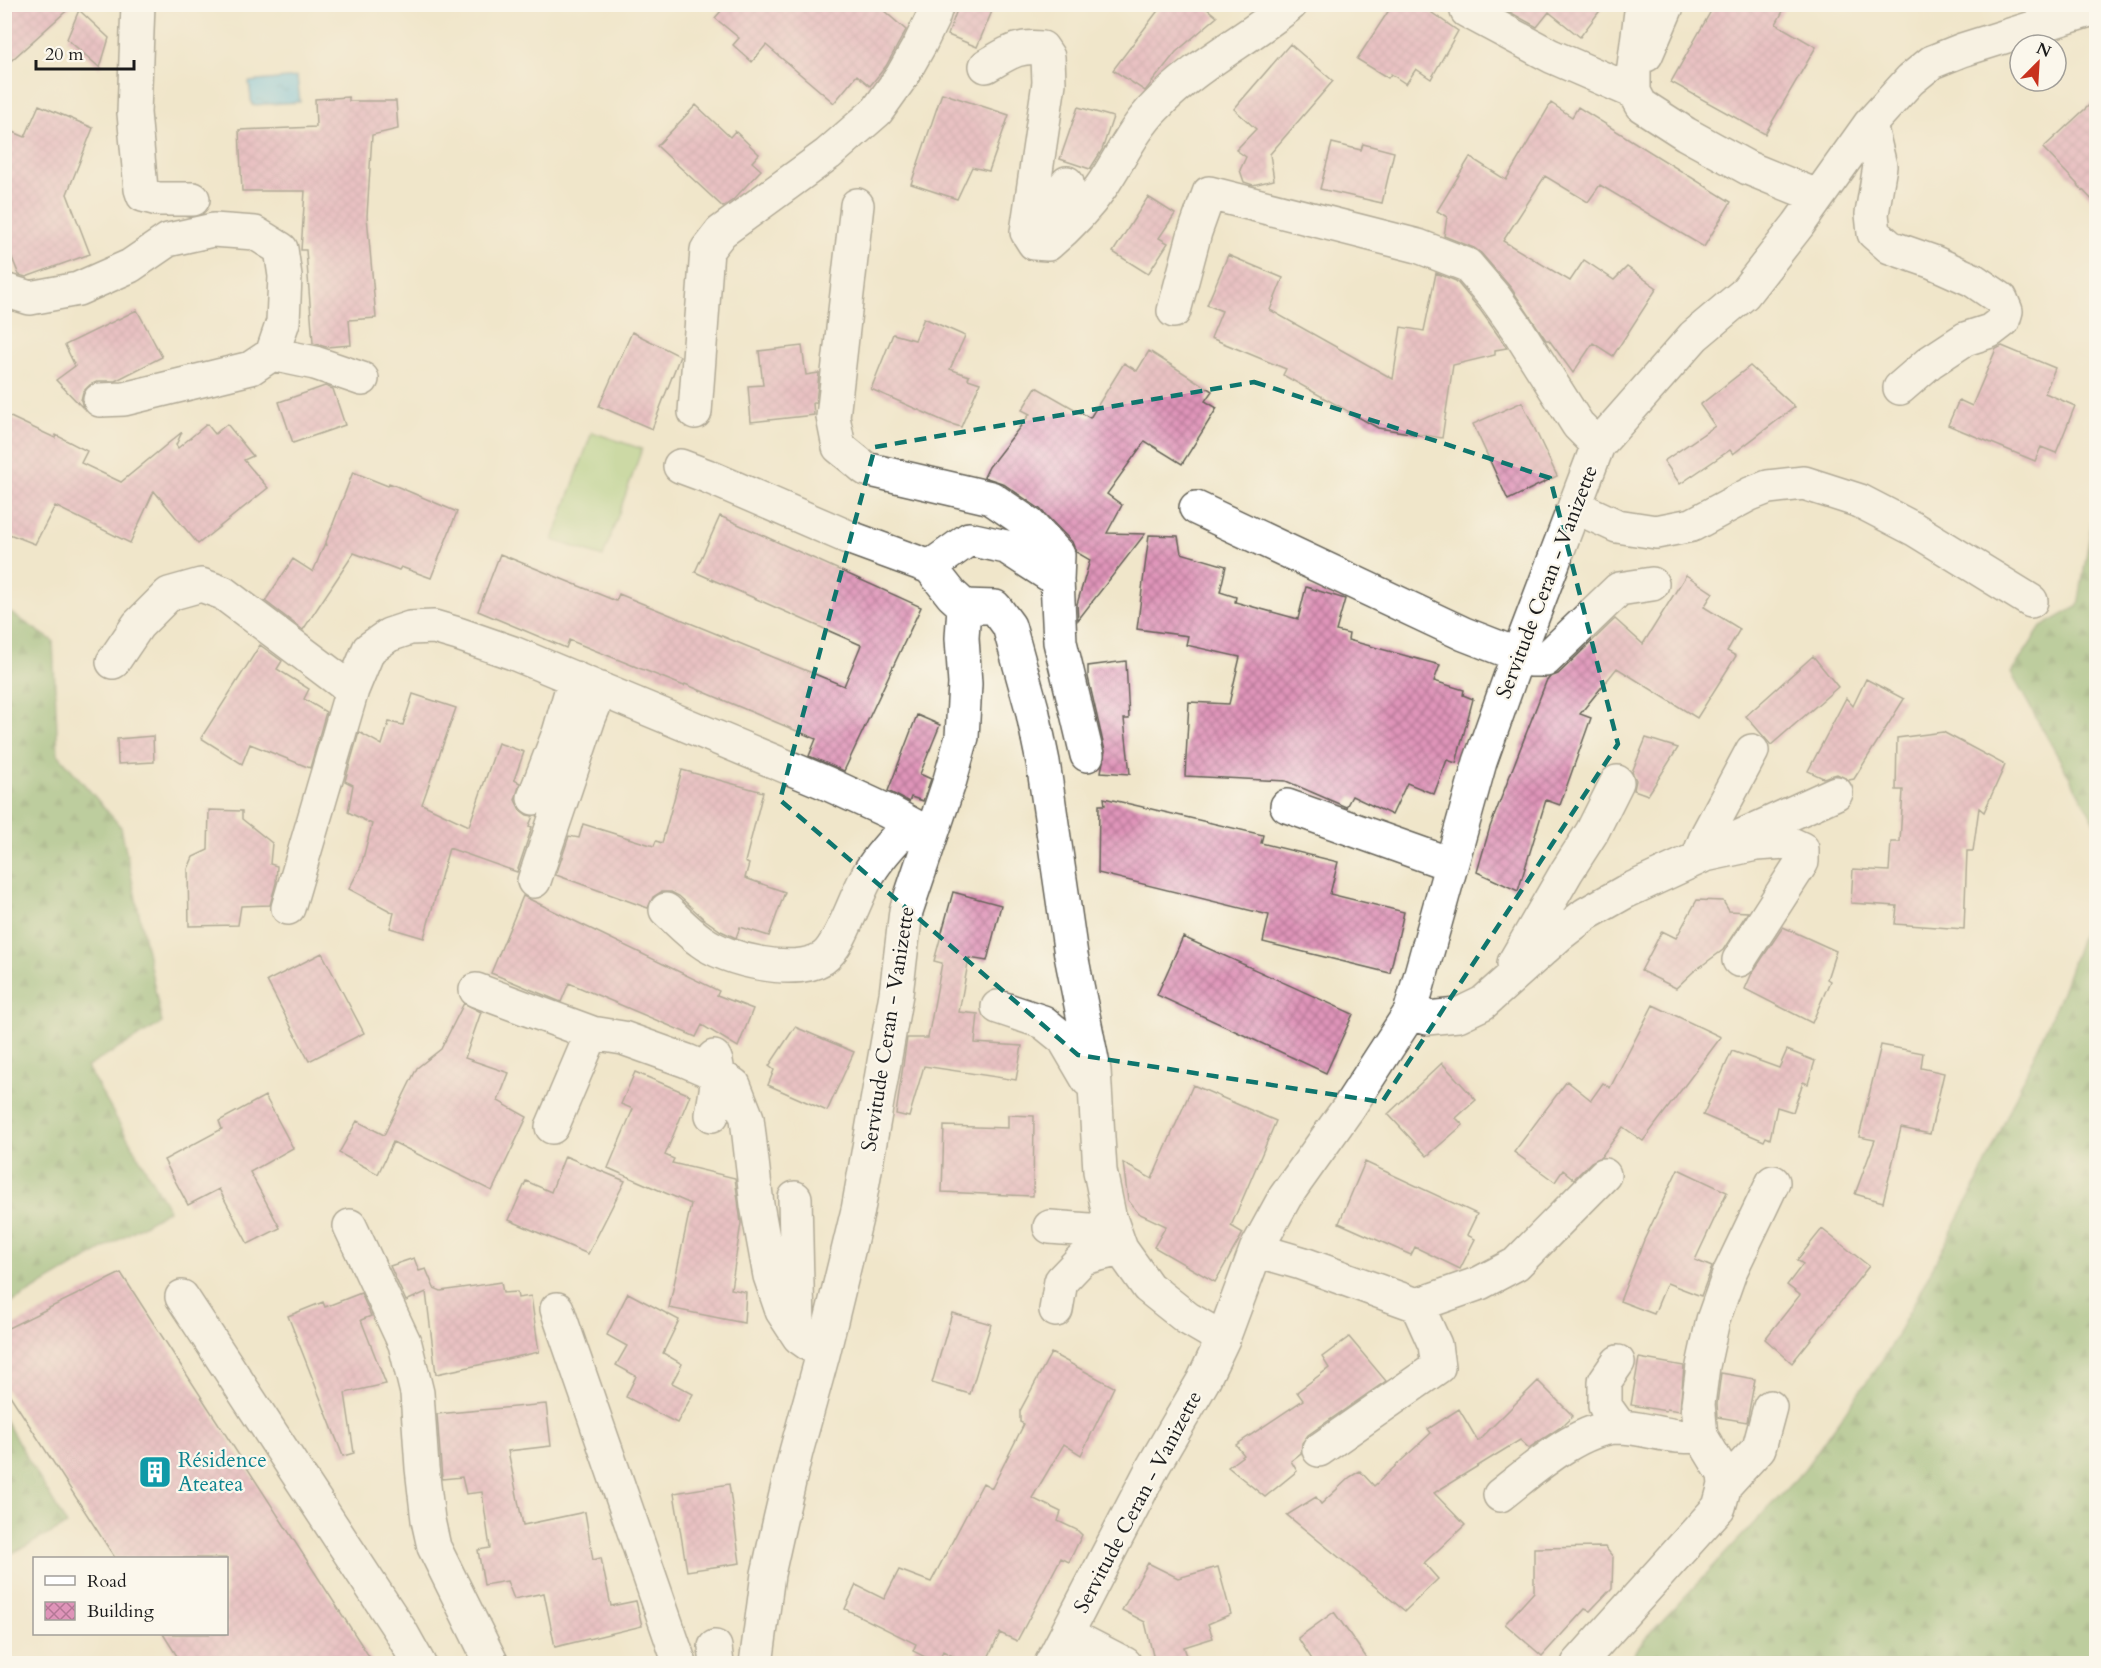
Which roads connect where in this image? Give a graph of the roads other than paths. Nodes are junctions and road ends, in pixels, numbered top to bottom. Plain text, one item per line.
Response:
1 (138, 4) edge
2 (937, 4) edge
3 (1291, 4) edge
4 (1642, 4) edge
5 (1668, 4) edge
6 (2097, 8) edge
7 (1467, 11) dead end
8 (986, 66) dead end
9 (1634, 86) junction
10 (1870, 123) junction
11 (1067, 183) dead end
12 (1817, 196) junction
13 (193, 199) dead end
14 (857, 205) dead end
15 (1030, 214) junction
16 (4, 291) edge
17 (1174, 310) dead end
18 (272, 354) junction
19 (362, 379) dead end
20 (1900, 388) dead end
21 (100, 400) dead end
22 (695, 412) dead end
23 (1598, 445) junction
24 (680, 466) dead end
25 (1576, 507) junction
26 (1196, 508) dead end
27 (930, 567) junction
28 (1057, 580) junction
29 (1652, 584) dead end
30 (2031, 601) dead end
31 (964, 606) junction
32 (1518, 654) junction
33 (113, 662) dead end
34 (588, 684) junction
35 (352, 690) junction
36 (1752, 751) dead end
37 (1088, 755) dead end
38 (1617, 782) dead end
39 (1836, 793) dead end
40 (534, 798) dead end
41 (1287, 806) dead end
42 (921, 830) junction
43 (1702, 857) junction
44 (1450, 864) junction
45 (534, 881) dead end
46 (288, 908) dead end
47 (666, 910) dead end
48 (1738, 960) dead end
49 (1498, 989) junction
50 (476, 990) dead end
51 (998, 1007) dead end
52 (1410, 1013) junction
53 (589, 1020) junction
54 (717, 1074) junction
55 (1096, 1092) junction
56 (712, 1115) dead end
57 (552, 1127) dead end
58 (1604, 1175) dead end
59 (1773, 1182) dead end
60 (795, 1198) dead end
61 (350, 1226) dead end
62 (1050, 1227) dead end
63 (1118, 1240) junction
64 (1256, 1250) junction
65 (182, 1297) dead end
66 (1416, 1305) junction
67 (556, 1310) dead end
68 (1056, 1310) dead end
69 (1223, 1339) junction
70 (811, 1346) junction
71 (1618, 1362) dead end
72 (1770, 1407) dead end
73 (1620, 1427) junction
74 (1701, 1436) junction
75 (1319, 1450) dead end
76 (1725, 1485) junction
77 (1500, 1495) dead end
78 (1067, 1634) junction
79 (419, 1664) edge
80 (492, 1664) edge
81 (680, 1664) edge
82 (756, 1664) edge
83 (1051, 1664) edge
84 (1125, 1664) edge
85 (1578, 1664) edge

1 - 13 street
2 - 22 street
3 - 15 street
4 - 9 street
5 - 9 street
6 - 10 street, Servitude Ceran - Vanizette
7 - 9 street
8 - 15 street
9 - 12 street
10 - 12 street, Servitude Ceran - Vanizette
10 - 20 street
11 - 15 street
12 - 23 street, Servitude Ceran - Vanizette
14 - 28 street
16 - 18 street
17 - 23 street
18 - 19 street
18 - 21 street
23 - 25 street, Servitude Ceran - Vanizette
24 - 27 street
25 - 30 street
25 - 32 street, Servitude Ceran - Vanizette
26 - 32 street
27 - 28 street
27 - 31 street
28 - 37 street
29 - 32 street
31 - 42 street, Servitude Ceran - Vanizette
31 - 55 street
32 - 44 street, Servitude Ceran - Vanizette
33 - 35 street
34 - 35 street
34 - 40 street
34 - 42 street
34 - 45 street
35 - 46 street
36 - 43 street
38 - 49 street
39 - 43 street
41 - 44 street
42 - 47 street
42 - 70 street, Servitude Ceran - Vanizette
43 - 48 street
43 - 49 street
44 - 52 street, Servitude Ceran - Vanizette
49 - 52 street
50 - 53 street
51 - 55 street
52 - 64 street, Servitude Ceran - Vanizette
53 - 54 street
53 - 57 street
54 - 56 street
54 - 70 street
55 - 63 street
58 - 66 street
59 - 74 street
60 - 70 street
61 - 80 street
62 - 63 street
63 - 68 street
63 - 69 street
64 - 66 street
64 - 69 street, Servitude Ceran - Vanizette
65 - 79 street
66 - 75 street
67 - 81 street
69 - 78 street, Servitude Ceran - Vanizette
70 - 82 street, Servitude Ceran - Vanizette
71 - 73 street
72 - 76 street
73 - 74 street
73 - 77 street
74 - 76 street
76 - 85 street
78 - 83 street, Servitude Ceran - Vanizette
78 - 84 street

